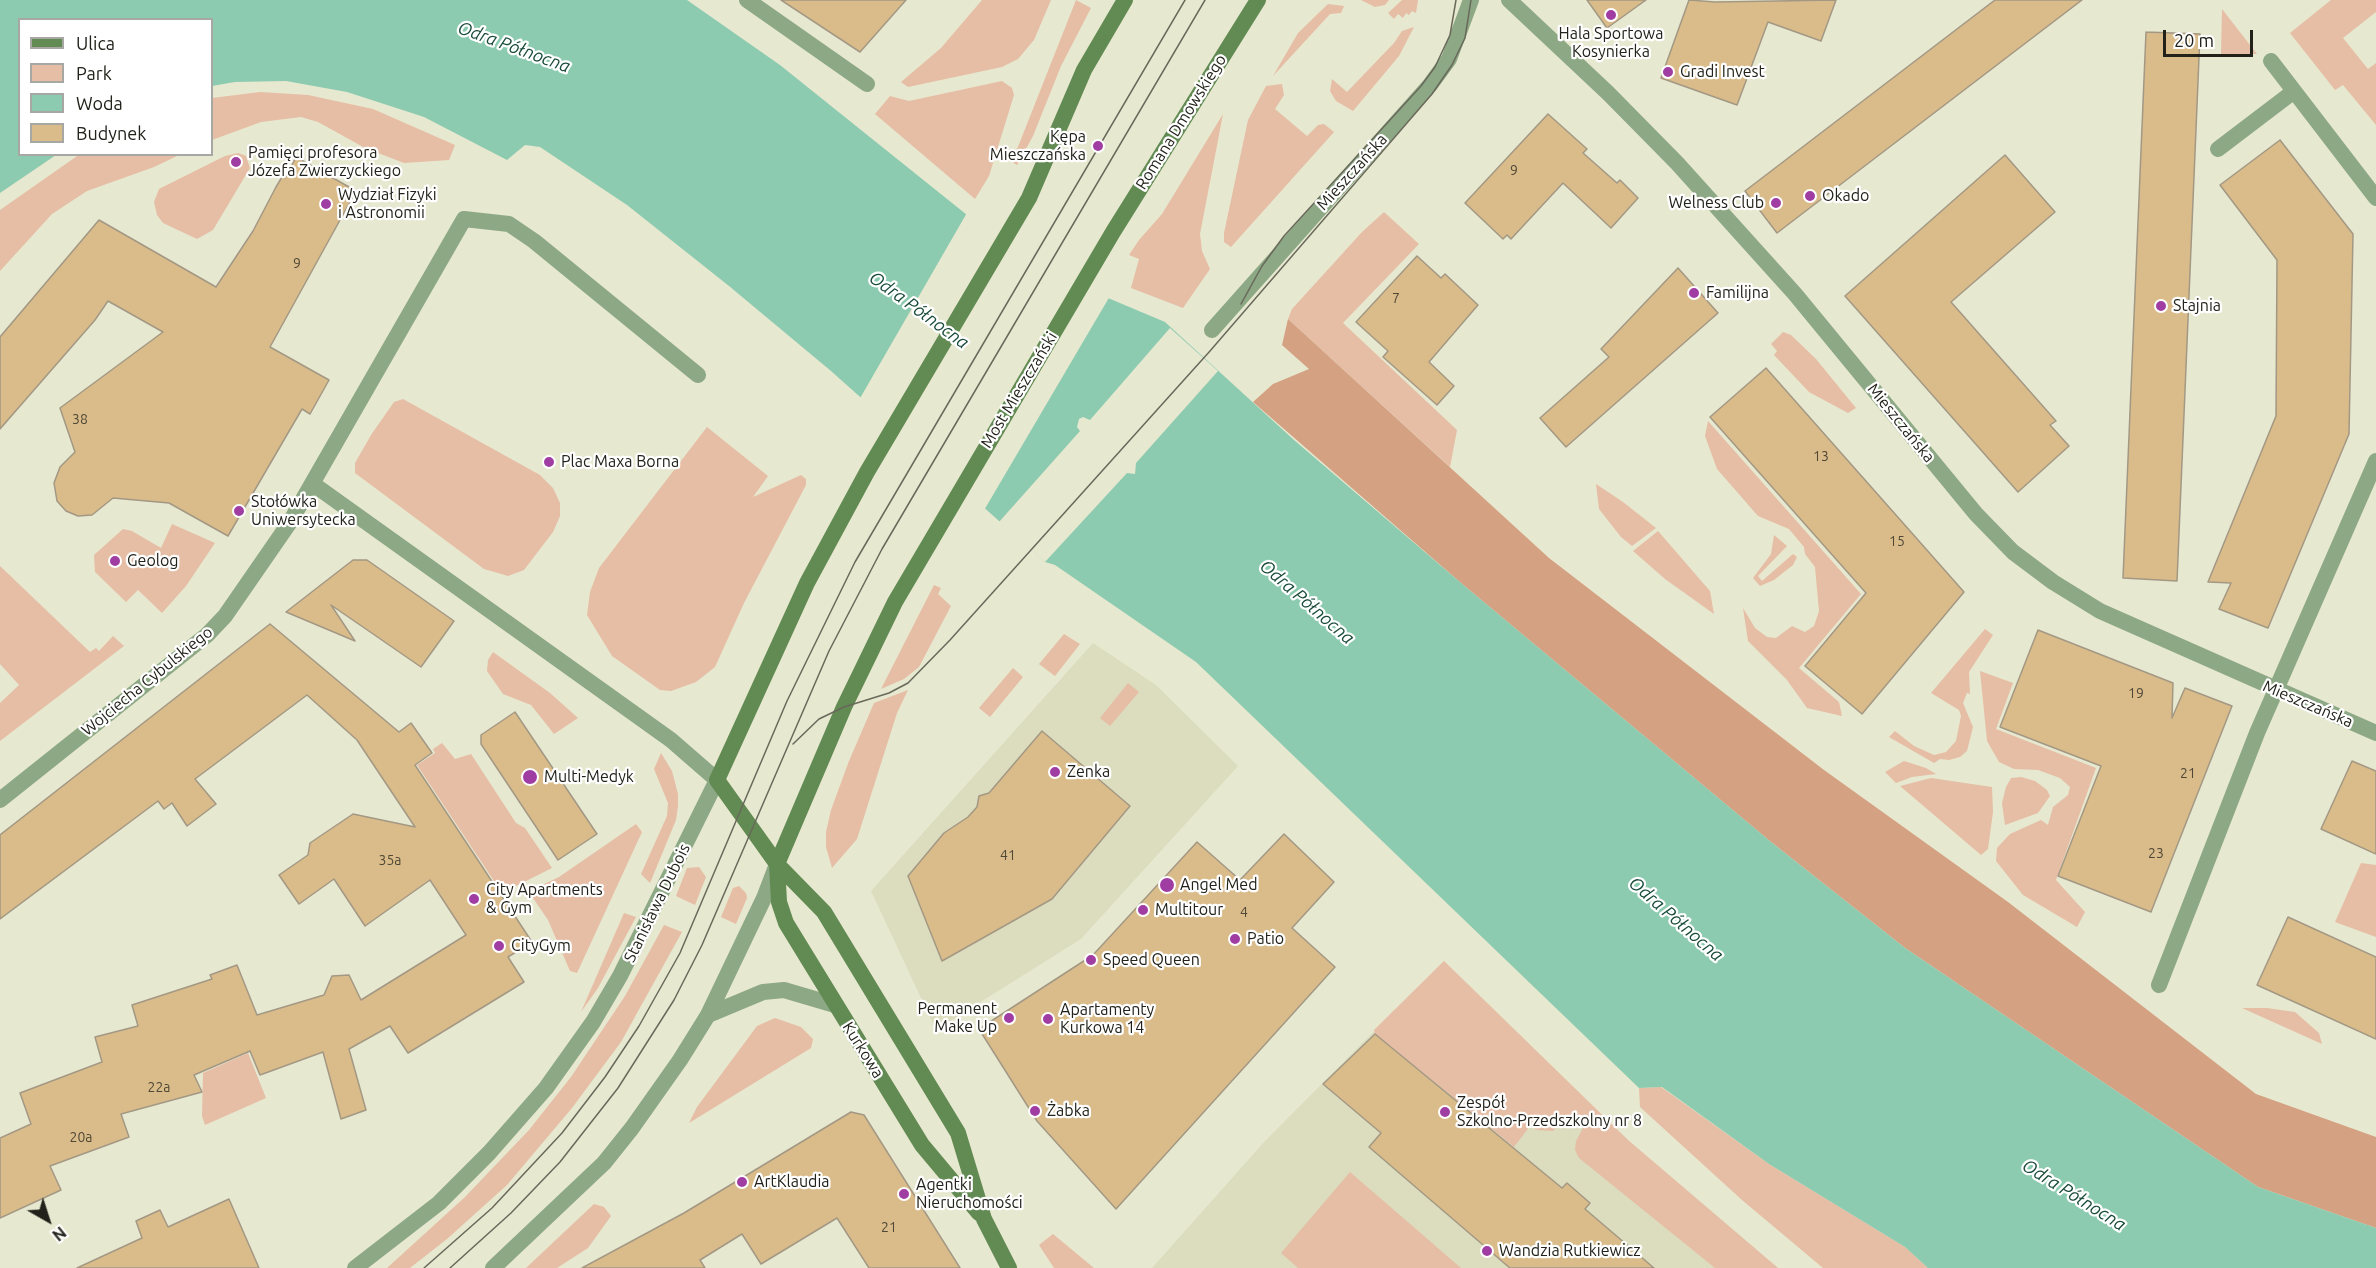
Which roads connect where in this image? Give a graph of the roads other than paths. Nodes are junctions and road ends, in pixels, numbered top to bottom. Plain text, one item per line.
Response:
1 (747, 0) edge
2 (1125, 0) edge
3 (1258, 0) edge
4 (1471, 0) edge
5 (1509, 0) edge
6 (2271, 61) dead end
7 (867, 84) dead end
8 (2293, 92) junction
9 (2218, 149) dead end
10 (2376, 198) edge
11 (1106, 244) joint
12 (1212, 330) dead end
13 (698, 375) dead end
14 (2376, 461) edge
15 (313, 484) junction
16 (2276, 690) junction
17 (2376, 733) edge
18 (717, 780) junction
19 (0, 800) edge
20 (777, 864) junction
21 (2159, 985) dead end
22 (835, 1005) junction
23 (708, 1015) junction
24 (984, 1219) junction
25 (355, 1268) edge
26 (493, 1268) edge
27 (1009, 1268) edge

1 - 7 street
2 - 18 main road, Stanisława Dubois
3 - 11 main road, Romana Dmowskiego
4 - 12 street, Mieszczańska
5 - 16 street, Mieszczańska
6 - 8 street
8 - 9 street
8 - 10 street
11 - 20 main road, Most Mieszczański
13 - 15 street
14 - 16 street
15 - 18 street
15 - 19 street, Wojciecha Cybulskiego
16 - 17 street, Mieszczańska
16 - 21 street
18 - 20 main road, Kurkowa
18 - 25 street, Stanisława Dubois
20 - 22 main road, Kurkowa
20 - 23 street
20 - 24 main road, Kurkowa
22 - 23 street
22 - 24 main road, Kurkowa
23 - 26 street
24 - 27 main road, Kurkowa

